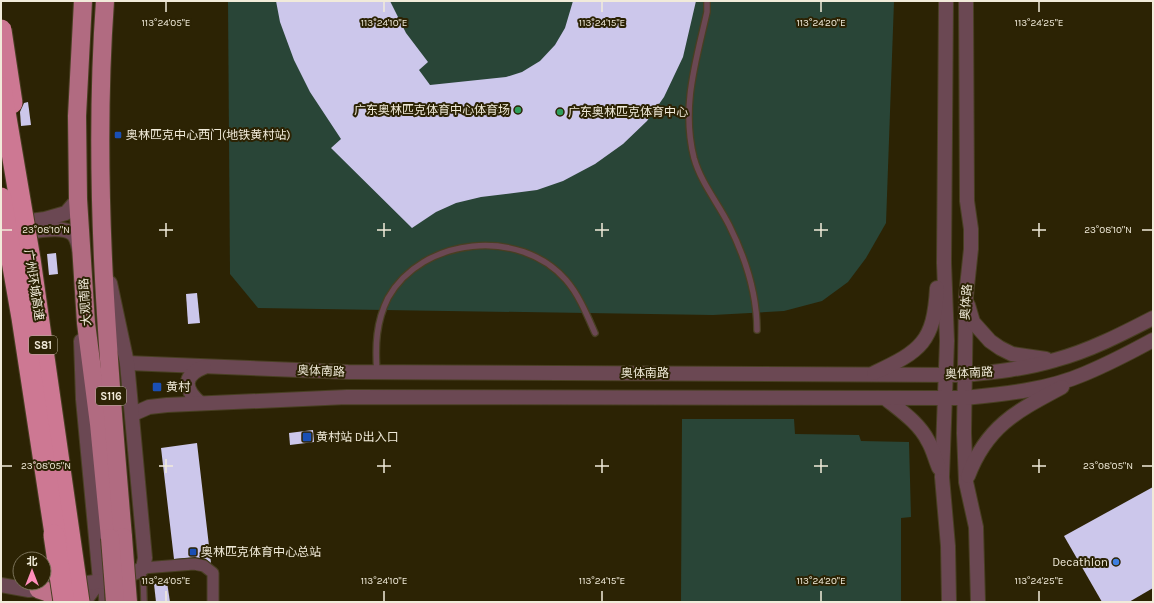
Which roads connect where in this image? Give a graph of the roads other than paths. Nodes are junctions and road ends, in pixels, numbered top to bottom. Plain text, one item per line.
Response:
1 (83, 1) edge
2 (105, 1) edge
3 (708, 1) edge
4 (946, 1) edge
5 (966, 1) edge
6 (1, 30) edge
7 (1, 88) edge
8 (945, 164) junction
9 (966, 165) junction
10 (1, 198) edge
11 (78, 199) junction
12 (1, 226) edge
13 (1, 236) edge
14 (1, 247) edge
15 (102, 254) junction
16 (82, 260) junction
17 (944, 263) junction
18 (966, 296) junction
19 (1153, 318) edge
20 (757, 330) dead end
21 (595, 333) dead end
22 (1153, 340) edge
23 (1056, 360) junction
24 (126, 363) junction
25 (204, 367) junction
26 (377, 372) junction
27 (843, 374) junction
28 (870, 374) junction
29 (945, 375) junction
30 (964, 375) junction
31 (1083, 375) junction
32 (840, 398) junction
33 (885, 398) junction
34 (944, 398) junction
35 (964, 398) junction
36 (200, 403) junction
37 (133, 414) junction
38 (942, 477) junction
39 (966, 482) junction
40 (69, 528) junction
41 (117, 538) junction
42 (142, 568) junction
43 (100, 580) junction
44 (1, 585) edge
45 (52, 587) edge
46 (12, 588) edge
47 (45, 591) edge
48 (60, 602) edge
49 (64, 602) edge
50 (78, 602) edge
51 (84, 602) edge
52 (102, 602) edge
53 (115, 602) edge
54 (128, 602) edge
55 (144, 602) edge
56 (213, 602) edge
57 (949, 602) edge
58 (978, 602) edge

1 - 11 main road, 大观南路 / S116
2 - 15 main road, 大观南路 / S116
3 - 20 lane
4 - 8 street, 奥体路
5 - 9 street, 奥体路
6 - 40 highway, bridge
7 - 40 highway, 广州环城高速 / S81, bridge
8 - 9 street
8 - 17 street, 奥体路
9 - 18 street, 奥体路
10 - 49 highway, 广州环城高速 / S81, bridge
11 - 12 street
11 - 16 main road, 大观南路 / S116
13 - 16 street
14 - 49 highway, bridge
15 - 24 street
15 - 41 main road, 大观南路 / S116
16 - 41 main road, 大观南路 / S116
16 - 43 street
17 - 28 street
17 - 29 street, 奥体路
18 - 23 street
18 - 30 street, 奥体路
19 - 23 street, 奥体南路
21 - 26 lane
22 - 31 street, 奥体南路
23 - 30 street, 奥体南路
24 - 25 street, 奥体南路
24 - 37 street
25 - 26 street, 奥体南路
25 - 36 street
26 - 27 street, 奥体南路
27 - 28 street, 奥体南路
27 - 32 street
28 - 29 street, 奥体南路
29 - 30 street, 奥体南路
29 - 34 street, 奥体路
30 - 35 street, 奥体路
31 - 35 street, 奥体南路
31 - 39 street
32 - 33 street, 奥体南路
32 - 36 street, 奥体南路
33 - 34 street, 奥体南路
33 - 38 street
34 - 35 street, 奥体南路
34 - 38 street, 奥体路
35 - 39 street, 奥体路
36 - 37 street, 奥体南路
37 - 42 street
38 - 57 street, 奥体路
39 - 58 street, 奥体路
40 - 50 highway, 广州环城高速 / S81, bridge
41 - 53 main road, 大观南路 / S116, bridge
41 - 54 main road, 大观南路 / S116, bridge
42 - 43 street
42 - 55 lane
42 - 56 street
43 - 45 street
43 - 51 street
43 - 52 lane
44 - 46 street
47 - 48 highway

